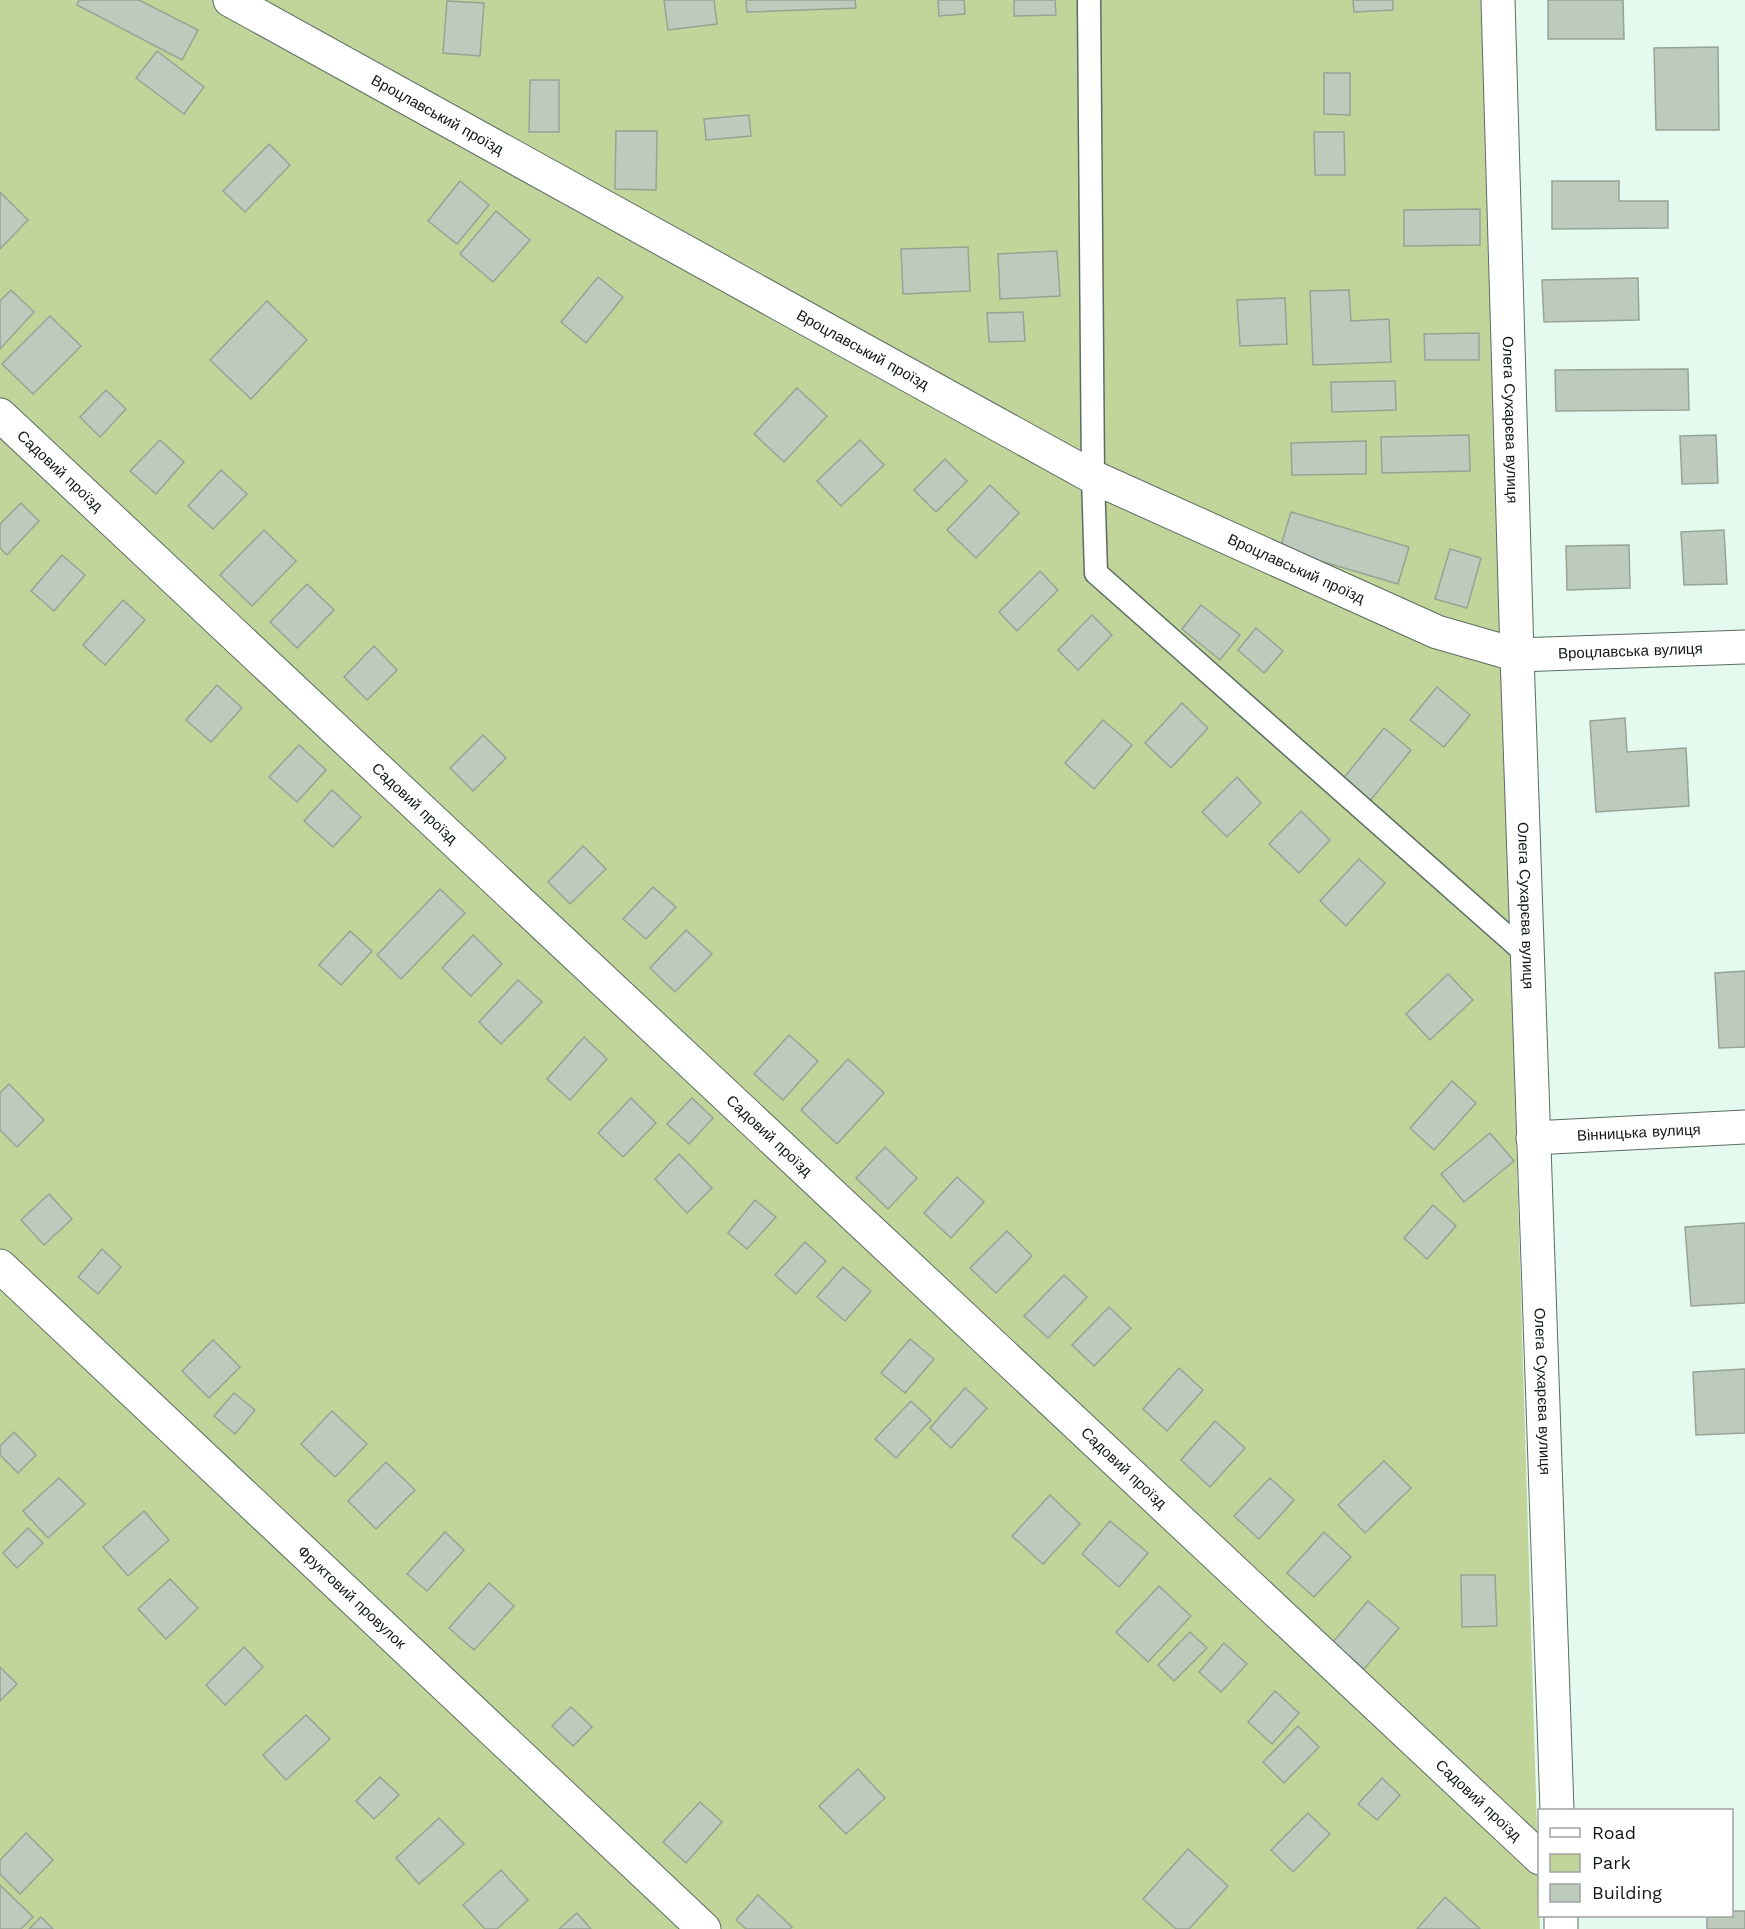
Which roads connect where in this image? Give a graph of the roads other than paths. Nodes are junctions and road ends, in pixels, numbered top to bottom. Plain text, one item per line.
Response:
1 (230, 0) edge
2 (1089, 0) edge
3 (1498, 0) edge
4 (0, 415) edge
5 (1093, 477) junction
6 (1745, 647) edge
7 (1517, 655) junction
8 (1529, 956) junction
9 (1745, 1127) edge
10 (1533, 1138) junction
11 (0, 1266) edge
12 (1557, 1809) edge
13 (1538, 1857) edge
14 (704, 1929) edge

1 - 5 street, Вроцлавський проїзд
2 - 5 lane
3 - 7 street, Олега Сухарєва вулиця
4 - 13 street, Садовий проїзд
5 - 7 street, Вроцлавський проїзд
5 - 8 lane
6 - 7 street, Вроцлавська вулиця
7 - 8 street, Олега Сухарєва вулиця
8 - 10 street, Олега Сухарєва вулиця
9 - 10 street, Вінницька вулиця
10 - 12 street, Олега Сухарєва вулиця
11 - 14 street, Фруктовий провулок

